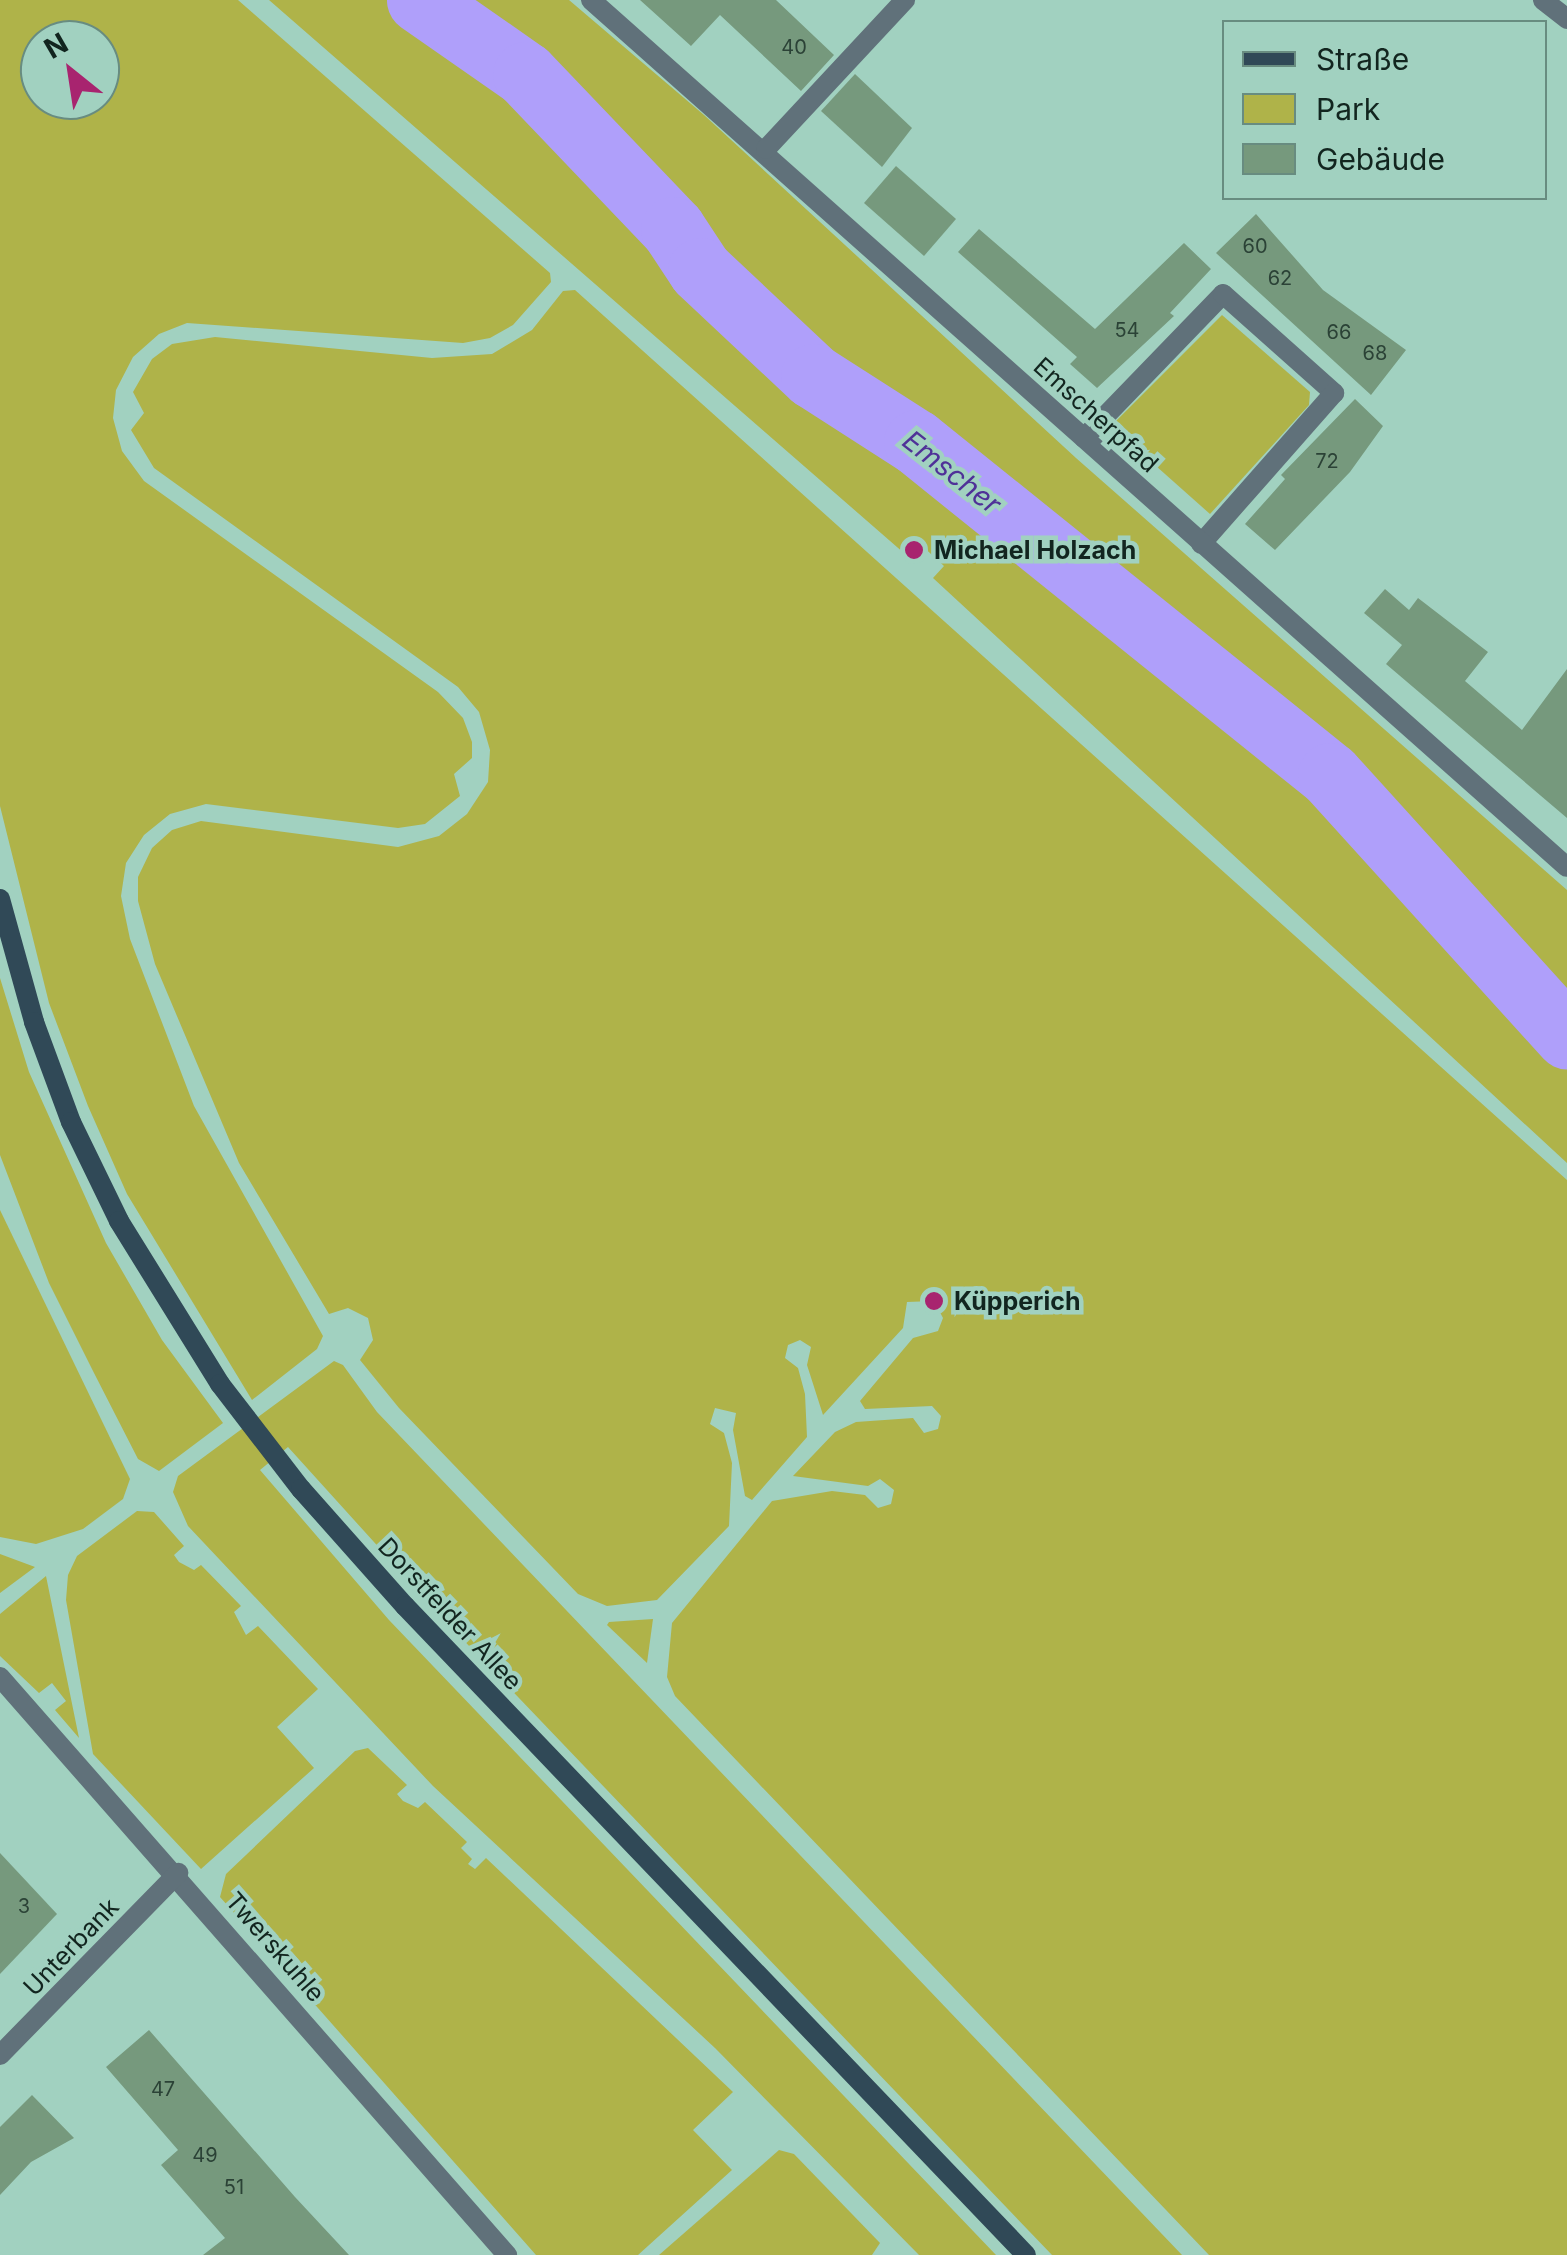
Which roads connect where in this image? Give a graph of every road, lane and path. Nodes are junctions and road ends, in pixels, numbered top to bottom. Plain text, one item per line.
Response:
1 (591, 0) edge
2 (904, 0) edge
3 (1543, 0) edge
4 (1567, 20) edge
5 (766, 149) junction
6 (1084, 438) junction
7 (1201, 544) junction
8 (1567, 867) edge
9 (0, 900) edge
10 (0, 1676) edge
11 (178, 1873) junction
12 (0, 2055) edge
13 (507, 2255) edge
14 (1026, 2255) edge

1 - 5 street, Emscherpfad
2 - 5 street
3 - 4 street
5 - 6 street, Emscherpfad
6 - 7 street, Emscherpfad
6 - 7 street
7 - 8 street, Emscherpfad
9 - 14 main road, Dorstfelder Allee
10 - 11 street, Twerskuhle
11 - 12 street, Unterbank
11 - 13 street, Twerskuhle

